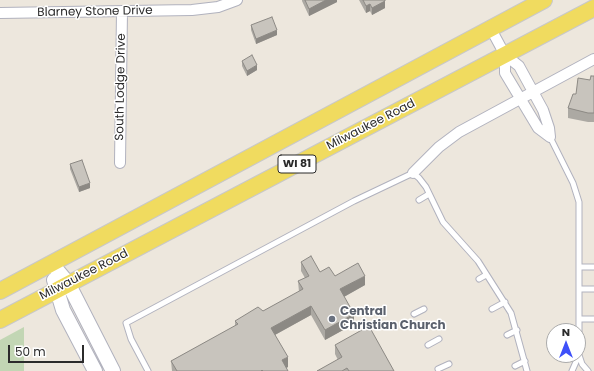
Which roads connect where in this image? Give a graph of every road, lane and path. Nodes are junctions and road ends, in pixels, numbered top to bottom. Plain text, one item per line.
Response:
1 (237, 0) edge
2 (544, 0) edge
3 (594, 8) edge
4 (122, 12) junction
5 (0, 13) edge
6 (491, 29) junction
7 (505, 55) junction
8 (594, 59) edge
9 (533, 91) junction
10 (519, 98) junction
11 (550, 137) junction
12 (120, 163) dead end
13 (413, 173) junction
14 (429, 194) junction
15 (419, 200) dead end
16 (52, 264) junction
17 (594, 266) edge
18 (580, 267) junction
19 (486, 275) junction
20 (479, 279) dead end
21 (62, 286) junction
22 (580, 289) junction
23 (594, 289) edge
24 (0, 291) edge
25 (505, 302) junction
26 (424, 309) dead end
27 (492, 309) dead end
28 (414, 314) dead end
29 (580, 319) junction
30 (594, 319) edge
31 (0, 320) edge
32 (580, 323) edge
33 (517, 330) junction
34 (507, 334) dead end
35 (439, 339) dead end
36 (428, 345) dead end
37 (525, 361) junction
38 (582, 363) edge
39 (449, 364) dead end
40 (515, 366) dead end
41 (438, 370) dead end
42 (95, 371) edge
43 (113, 371) edge
44 (148, 371) edge
45 (527, 371) edge
46 (588, 371) edge

1 - 4 street, Blarney Stone Drive
2 - 6 main road, Milwaukee Road / WI 81
3 - 7 main road, Milwaukee Road / WI 81
4 - 5 street, Blarney Stone Drive
4 - 12 street, South Lodge Drive
6 - 7 street
6 - 16 main road, Milwaukee Road / WI 81
7 - 9 street
7 - 10 street
7 - 21 main road, Milwaukee Road / WI 81
8 - 9 street
9 - 10 street
9 - 11 street
10 - 11 street
10 - 13 street
11 - 18 lane
13 - 14 lane
13 - 44 lane
14 - 15 lane
14 - 19 lane
16 - 21 street
16 - 24 main road, Milwaukee Road / WI 81
17 - 18 lane
18 - 22 lane
19 - 20 lane
19 - 25 lane
21 - 31 main road, Milwaukee Road / WI 81
21 - 42 street
21 - 43 street
22 - 23 lane
22 - 29 lane
25 - 27 lane
25 - 33 lane
26 - 28 lane
29 - 30 lane
29 - 32 lane
33 - 34 lane
33 - 37 lane
35 - 36 lane
37 - 40 lane
37 - 45 lane
38 - 46 lane
39 - 41 lane

